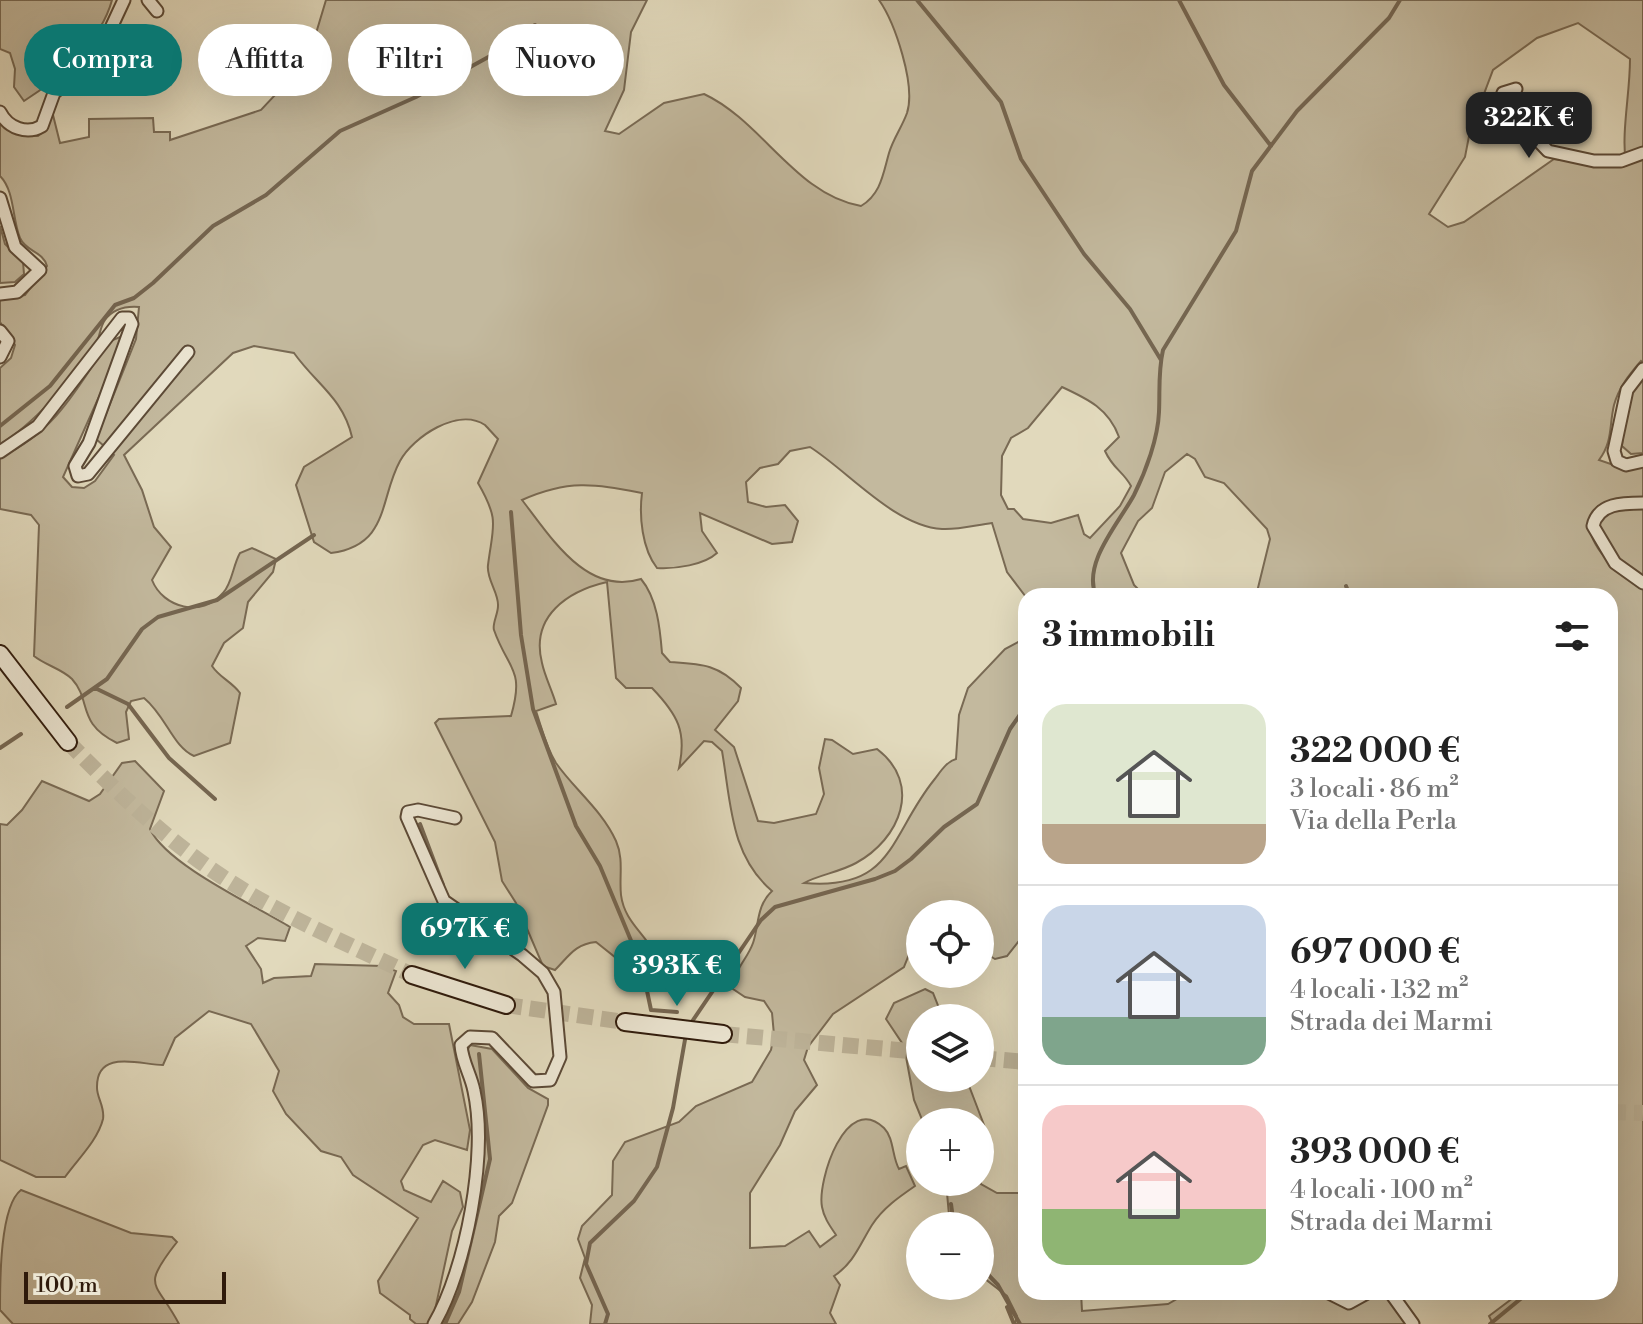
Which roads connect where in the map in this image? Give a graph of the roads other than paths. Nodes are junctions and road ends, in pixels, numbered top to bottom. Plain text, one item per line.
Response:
1 (124, 0) edge
2 (148, 0) edge
3 (157, 11) dead end
4 (1516, 89) dead end
5 (0, 112) edge
6 (1643, 153) edge
7 (0, 198) edge
8 (0, 294) edge
9 (0, 331) edge
10 (188, 352) dead end
11 (0, 357) edge
12 (1643, 369) edge
13 (0, 452) edge
14 (1643, 461) edge
15 (1643, 503) edge
16 (1643, 583) edge
17 (0, 654) edge
18 (68, 742) tunnel mouth
19 (455, 818) dead end
20 (412, 975) tunnel mouth
21 (506, 1005) tunnel mouth
22 (625, 1022) tunnel mouth
23 (723, 1034) tunnel mouth
24 (1396, 1300) edge
25 (434, 1324) edge
26 (1413, 1324) edge

1 - 5 street
2 - 3 street
4 - 6 street
7 - 8 street
9 - 11 street
10 - 13 street
12 - 14 street
15 - 16 street
17 - 18 main road
19 - 25 street
20 - 21 main road
22 - 23 main road
24 - 26 street

